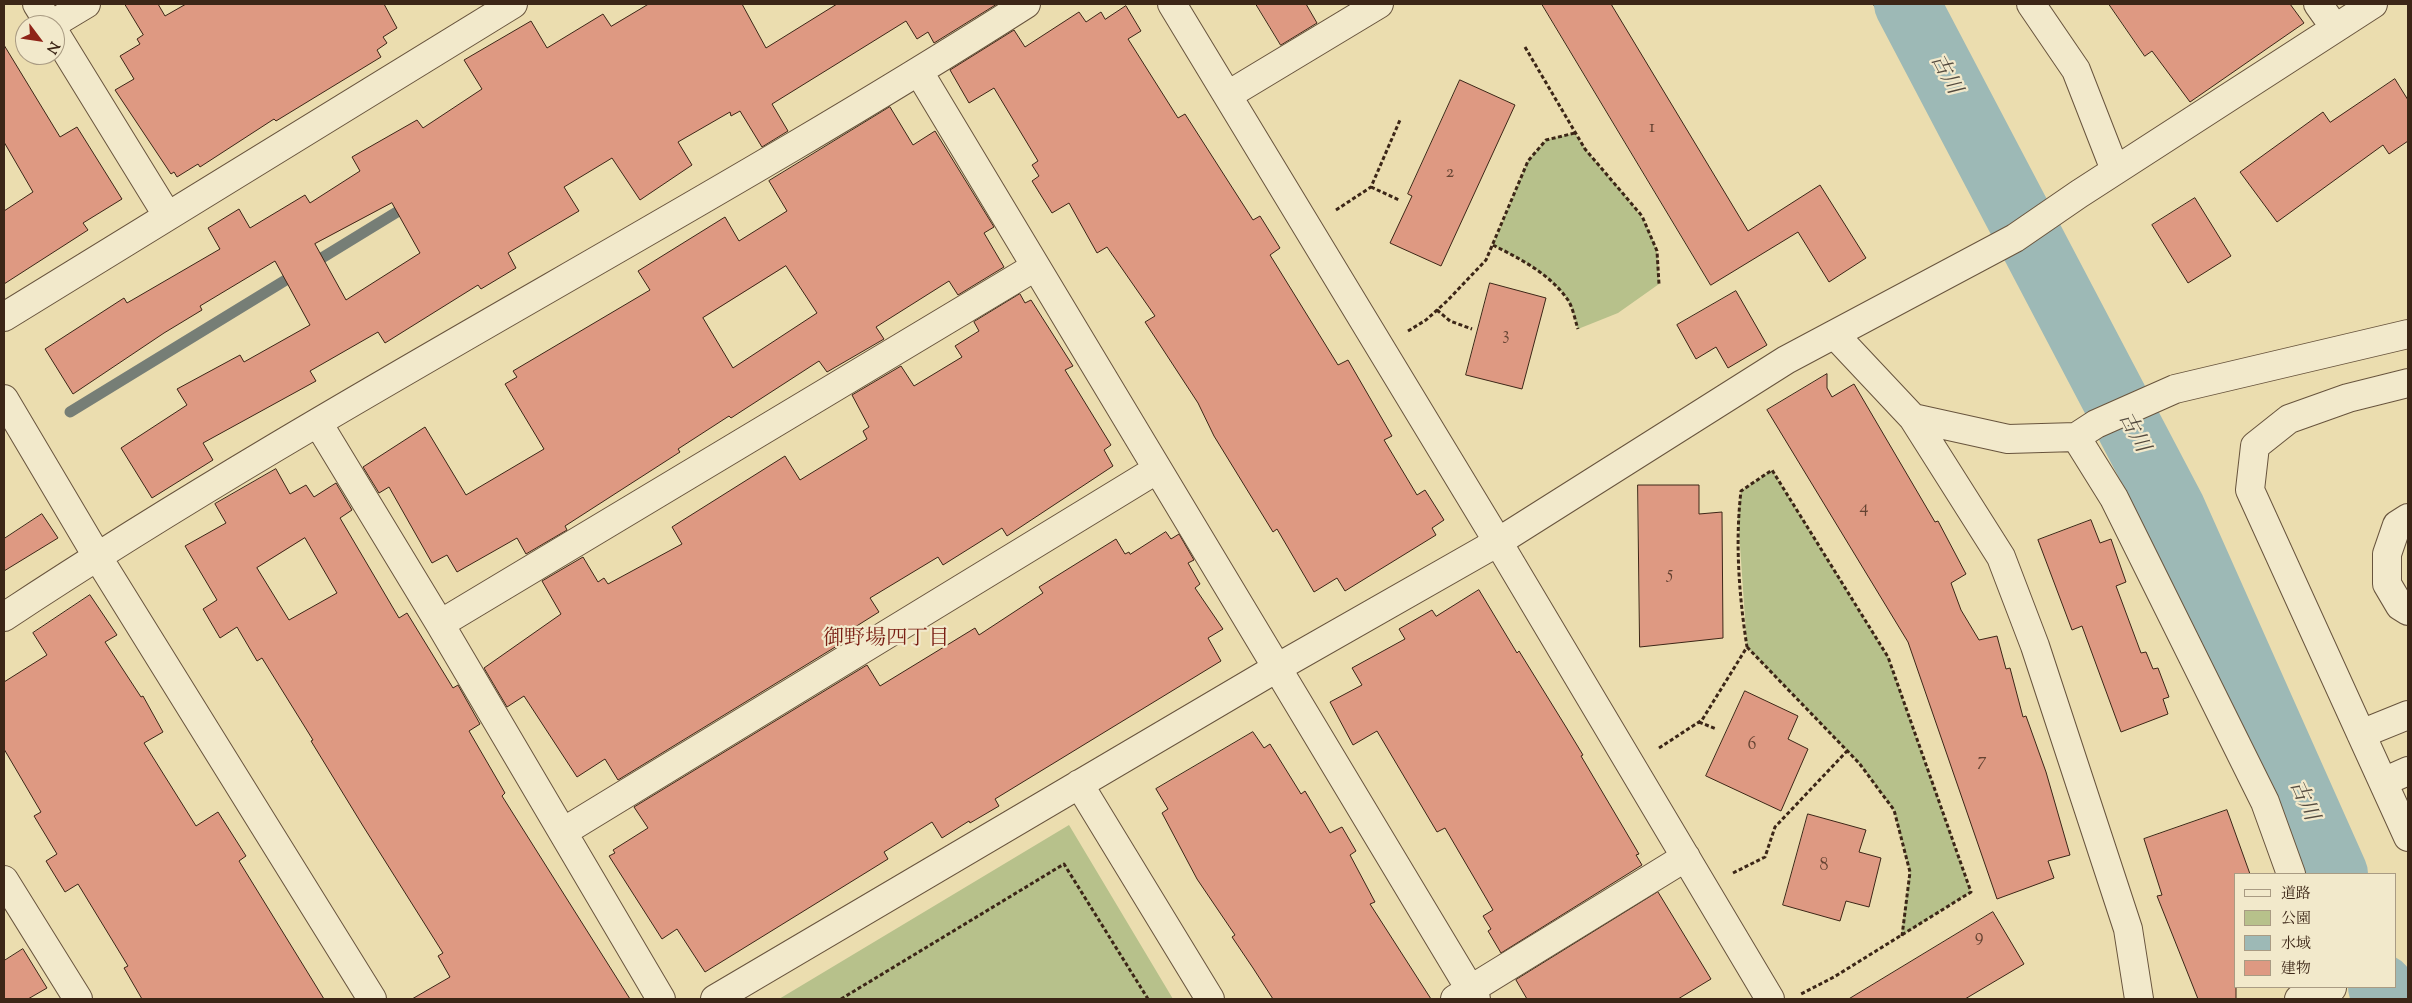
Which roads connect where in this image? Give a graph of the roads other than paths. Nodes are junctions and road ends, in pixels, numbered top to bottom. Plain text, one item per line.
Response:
1 (37, 4) edge
2 (86, 4) edge
3 (513, 4) edge
4 (1026, 4) edge
5 (1172, 4) edge
6 (1380, 4) edge
7 (2031, 4) edge
8 (2318, 4) edge
9 (2373, 4) edge
10 (44, 15) edge
11 (65, 16) edge
12 (2335, 28) junction
13 (65, 49) edge
14 (919, 72) junction
15 (1228, 95) junction
16 (2115, 170) junction
17 (167, 215) junction
18 (1035, 267) junction
19 (4, 317) edge
20 (2408, 334) edge
21 (1835, 335) junction
22 (2408, 383) edge
23 (4, 399) edge
24 (1913, 418) junction
25 (318, 423) junction
26 (2086, 430) junction
27 (1156, 470) junction
28 (2408, 518) edge
29 (1498, 542) junction
30 (96, 556) junction
31 (2408, 611) edge
32 (4, 618) edge
33 (440, 624) junction
34 (1275, 668) junction
35 (2408, 714) edge
36 (2361, 734) junction
37 (2408, 771) edge
38 (2383, 782) junction
39 (1080, 784) junction
40 (562, 832) junction
41 (2408, 837) edge
42 (1686, 856) junction
43 (2291, 873) edge
44 (4, 880) edge
45 (2333, 991) edge
46 (1467, 996) edge
47 (78, 999) edge
48 (372, 999) edge
49 (661, 999) edge
50 (715, 999) edge
51 (1210, 999) edge
52 (1770, 999) edge
53 (2139, 999) edge
54 (2299, 999) edge

1 - 10 street
2 - 11 street
3 - 17 street
4 - 14 street
5 - 15 street
6 - 15 street
7 - 16 street
8 - 12 street
9 - 12 street
12 - 16 street
13 - 17 street
14 - 18 street
14 - 25 street
15 - 29 street
16 - 21 street
17 - 19 street
18 - 27 street
18 - 33 street
20 - 26 street
21 - 24 street
21 - 29 street
22 - 36 street
23 - 30 street
24 - 26 street
24 - 53 street
25 - 30 street
25 - 33 street
26 - 43 street
27 - 34 street
27 - 40 street
28 - 31 street
29 - 34 street
29 - 42 street
30 - 32 street
30 - 48 street
33 - 40 street
34 - 39 street
34 - 46 street
35 - 36 street
36 - 38 street
37 - 38 street
38 - 41 street
39 - 50 street
39 - 51 street
40 - 49 street
42 - 46 street
42 - 52 street
44 - 47 street
45 - 54 street

